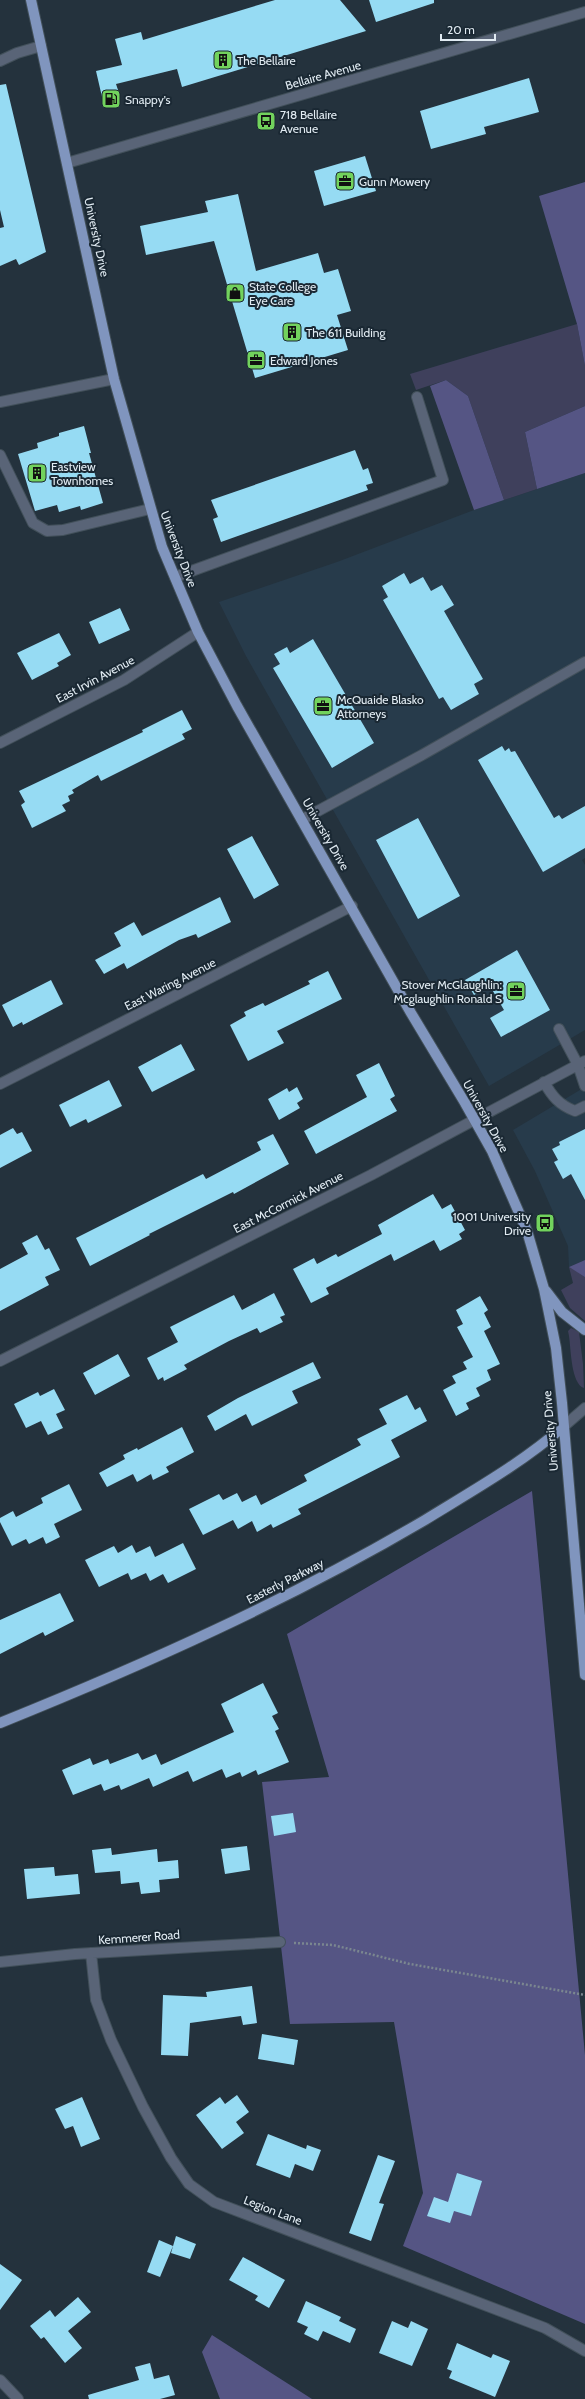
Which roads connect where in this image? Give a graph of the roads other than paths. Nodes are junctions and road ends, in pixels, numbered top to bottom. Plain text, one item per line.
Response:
1 (31, 0) edge
2 (585, 12) edge
3 (41, 46) junction
4 (0, 61) edge
5 (67, 163) junction
6 (114, 379) junction
7 (417, 397) dead end
8 (0, 402) edge
9 (0, 455) edge
10 (150, 509) junction
11 (175, 577) junction
12 (198, 632) junction
13 (585, 662) edge
14 (0, 743) edge
15 (303, 819) junction
16 (352, 906) junction
17 (559, 1029) dead end
18 (581, 1063) edge
19 (544, 1082) junction
20 (0, 1084) edge
21 (585, 1086) edge
22 (585, 1106) edge
23 (475, 1121) junction
24 (544, 1288) junction
25 (585, 1330) edge
26 (0, 1362) edge
27 (585, 1408) edge
28 (563, 1427) junction
29 (585, 1675) edge
30 (0, 1723) edge
31 (280, 1942) road end
32 (91, 1953) junction
33 (0, 1962) edge
34 (585, 2351) edge
35 (0, 2380) edge
36 (18, 2399) edge

1 - 3 main road, University Drive
2 - 5 street, Bellaire Avenue
3 - 4 street
3 - 5 main road, University Drive
5 - 6 main road, University Drive
6 - 8 street
6 - 10 main road, University Drive
7 - 11 street
9 - 10 street
10 - 11 main road, University Drive
11 - 12 main road, University Drive
12 - 14 street, East Irvin Avenue
12 - 15 main road, University Drive
13 - 15 street
15 - 16 main road, University Drive
16 - 20 street, East Waring Avenue
16 - 23 main road, University Drive
17 - 18 street
18 - 19 street, East McCormick Avenue
18 - 21 street
19 - 22 street
19 - 23 street, East McCormick Avenue
23 - 24 main road, University Drive
23 - 26 street, East McCormick Avenue
24 - 25 main road
24 - 28 main road, University Drive
27 - 28 street
28 - 29 main road, University Drive
28 - 30 main road, Easterly Parkway
31 - 32 street, Kemmerer Road
32 - 33 street, Kemmerer Road
32 - 34 street, Legion Lane
35 - 36 street

